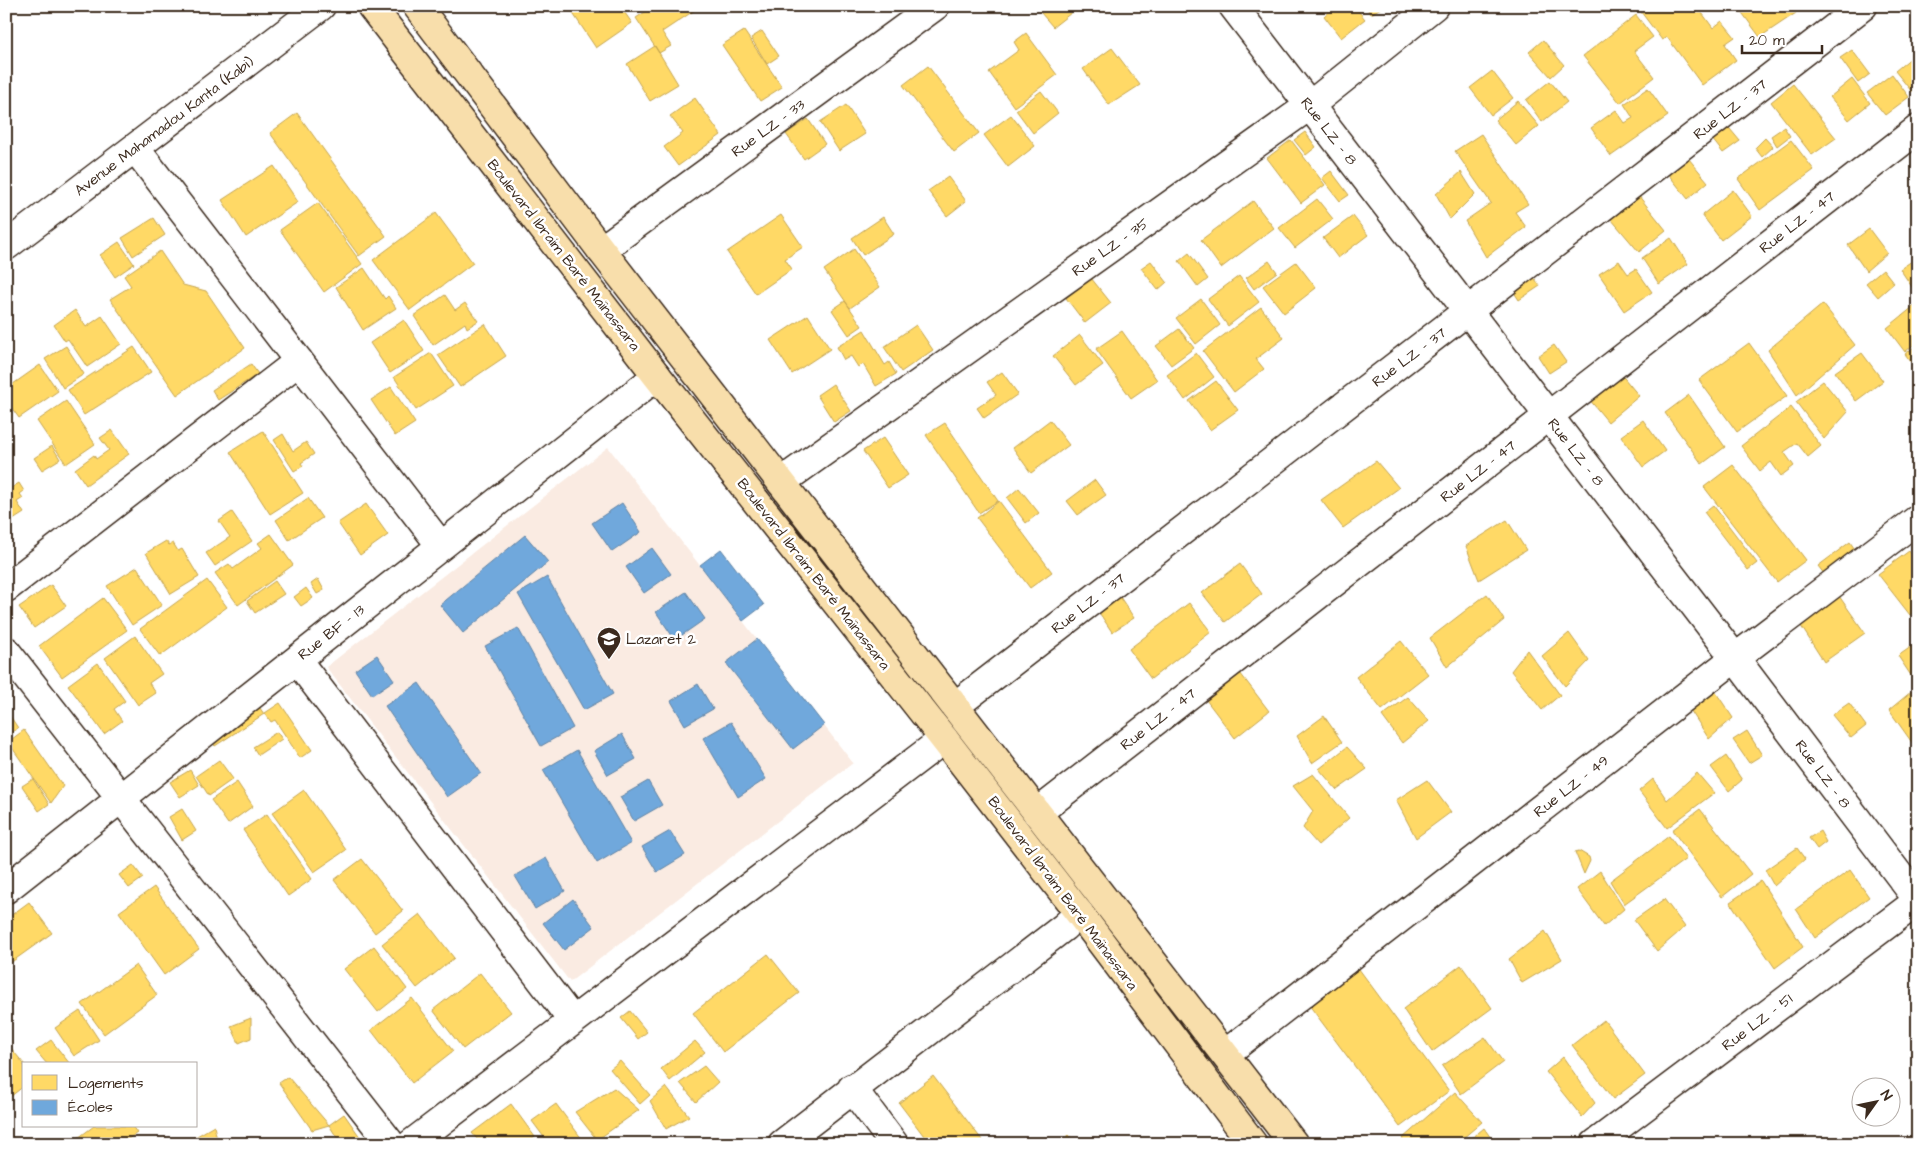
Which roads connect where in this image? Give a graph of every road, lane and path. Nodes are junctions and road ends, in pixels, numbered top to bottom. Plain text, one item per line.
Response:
1 (321, 6) edge
2 (371, 6) edge
3 (417, 6) edge
4 (935, 6) edge
5 (1233, 6) edge
6 (1434, 6) edge
7 (1863, 6) edge
8 (1309, 106) junction
9 (1918, 129) edge
10 (135, 148) junction
11 (6, 246) edge
12 (601, 250) junction
13 (1468, 312) junction
14 (299, 361) junction
15 (657, 376) junction
16 (1548, 416) junction
17 (781, 482) junction
18 (1918, 519) edge
19 (441, 546) junction
20 (6, 588) edge
21 (6, 651) edge
22 (1735, 658) junction
23 (297, 660) junction
24 (955, 706) junction
25 (944, 739) junction
26 (121, 798) junction
27 (1037, 813) junction
28 (6, 889) edge
29 (1918, 900) edge
30 (1079, 913) junction
31 (572, 1020) junction
32 (1225, 1054) junction
33 (852, 1088) junction
34 (391, 1144) edge
35 (411, 1144) edge
36 (782, 1144) edge
37 (894, 1144) edge
38 (1253, 1144) edge
39 (1294, 1144) edge
40 (1595, 1144) edge

1 - 10 street, Avenue Mahamadou Kanta (Kabi)
2 - 15 main road, Boulevard Ibraim Baré Maïnassara
3 - 12 main road, Boulevard Ibraim Baré Maïnassara
4 - 12 street, Rue LZ - 33
5 - 8 street, Rue LZ - 8
6 - 8 street, Rue LZ - 35
7 - 13 street, Rue LZ - 37
8 - 13 street, Rue LZ - 8
8 - 17 street, Rue LZ - 35
9 - 16 street, Rue LZ - 47
10 - 11 street, Avenue Mahamadou Kanta (Kabi)
10 - 14 street
12 - 17 main road, Boulevard Ibraim Baré Maïnassara
13 - 16 street, Rue LZ - 8
13 - 24 street, Rue LZ - 37
14 - 19 street
14 - 20 street
15 - 19 street, Rue BF - 13
15 - 25 main road, Boulevard Ibraim Baré Maïnassara
16 - 22 street, Rue LZ - 8
16 - 27 street, Rue LZ - 47
17 - 24 main road, Boulevard Ibraim Baré Maïnassara
18 - 22 street, Rue LZ - 49
19 - 23 street, Rue BF - 13
21 - 26 street
22 - 29 street, Rue LZ - 8
22 - 32 street, Rue LZ - 49
23 - 26 street, Rue BF - 13
23 - 31 street
24 - 27 main road, Boulevard Ibraim Baré Maïnassara
25 - 30 main road, Boulevard Ibraim Baré Maïnassara
25 - 31 street
26 - 28 street, Rue BF - 13
26 - 34 street
27 - 32 main road, Boulevard Ibraim Baré Maïnassara
29 - 40 street, Rue LZ - 51
30 - 33 street
30 - 38 main road, Boulevard Ibraim Baré Maïnassara
31 - 35 street
32 - 39 main road, Boulevard Ibraim Baré Maïnassara
33 - 36 street
33 - 37 street

